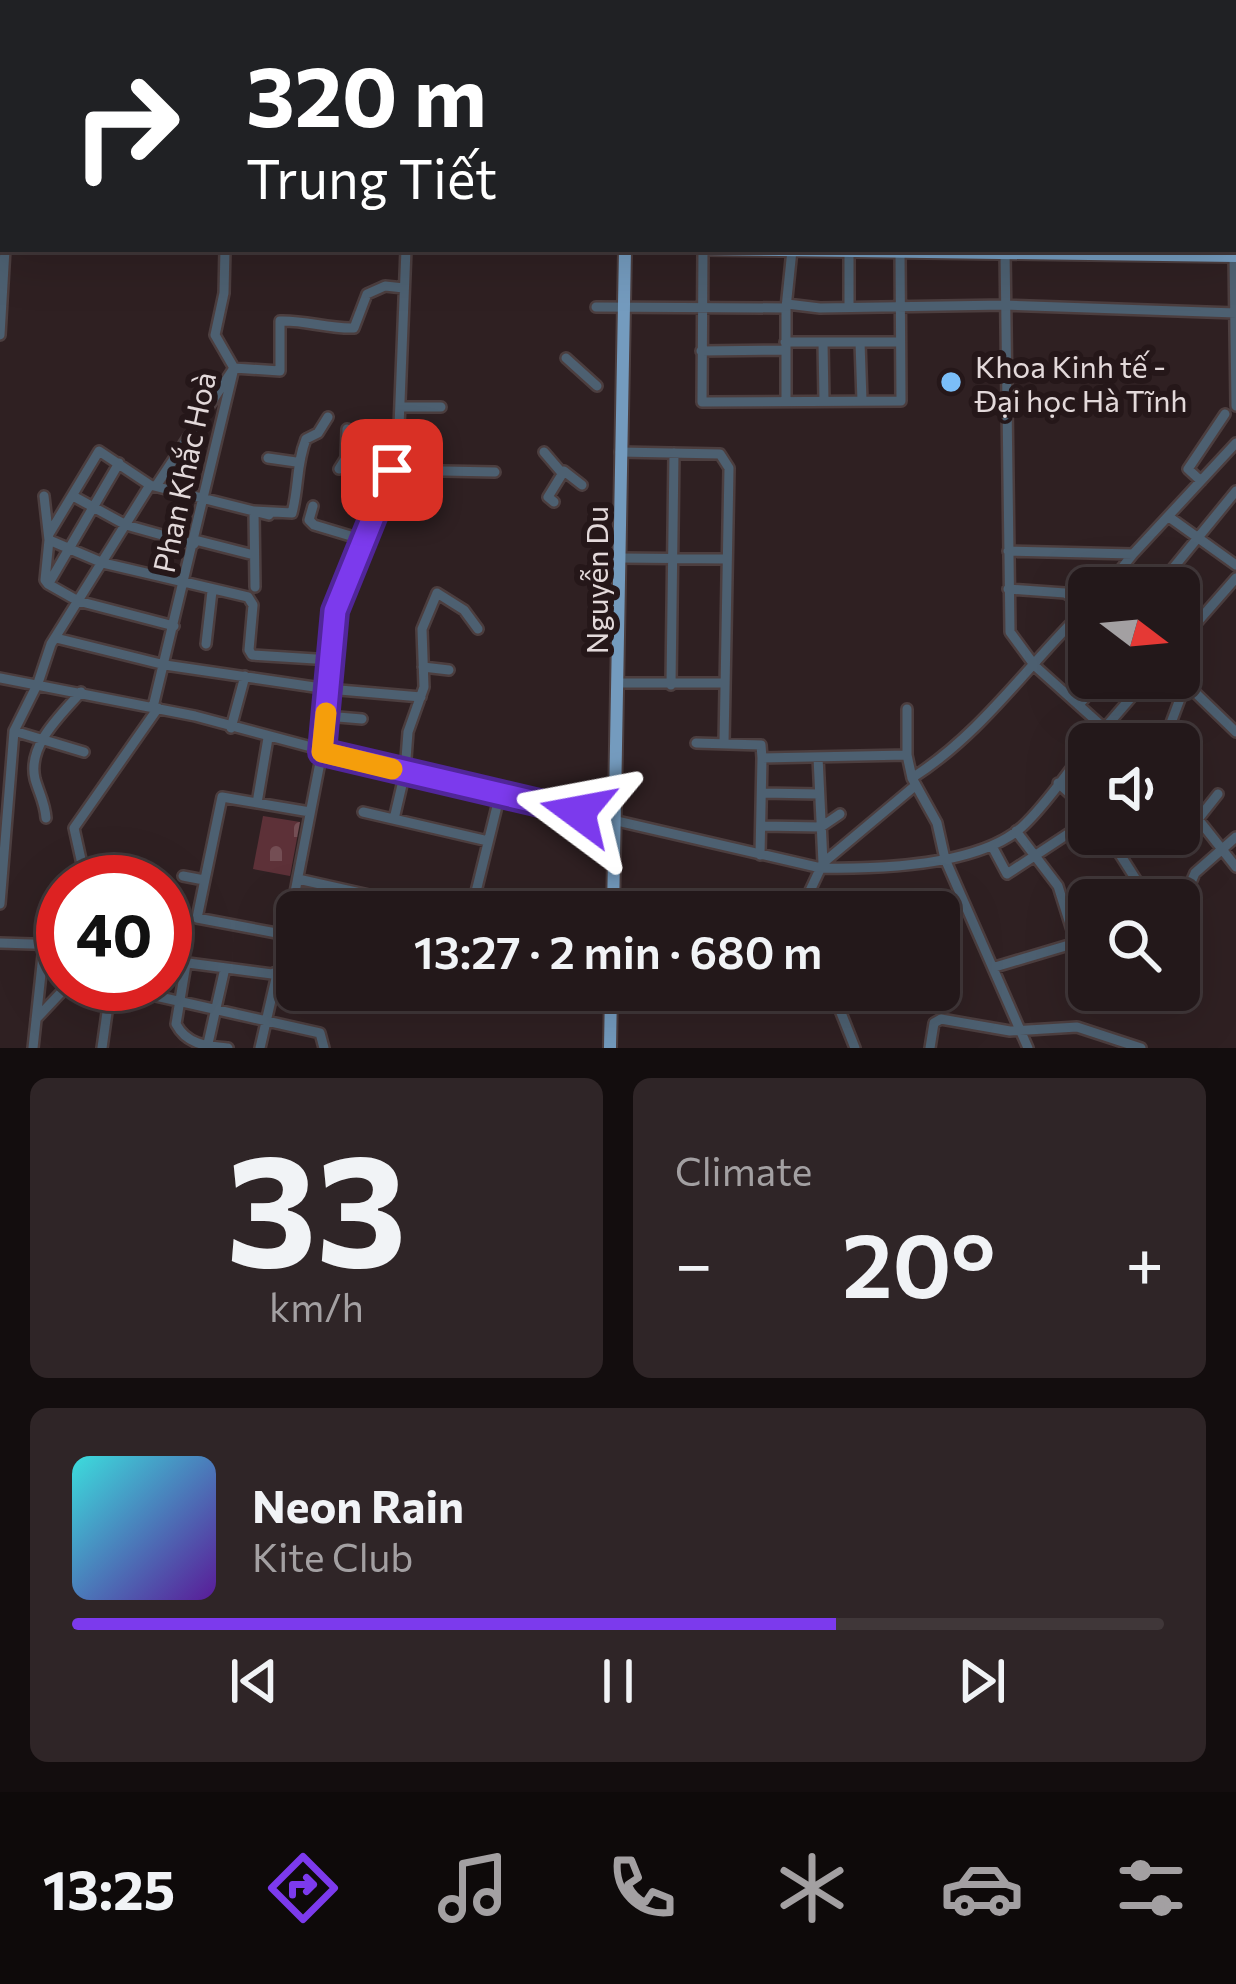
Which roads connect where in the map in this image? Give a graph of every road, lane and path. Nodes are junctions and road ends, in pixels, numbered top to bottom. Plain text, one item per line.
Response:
1 (5, 252) edge
2 (226, 252) edge
3 (406, 252) edge
4 (625, 252) edge
5 (704, 252) edge
6 (798, 252) edge
7 (849, 252) edge
8 (899, 252) edge
9 (1005, 252) edge
10 (1061, 252) edge
11 (1229, 255) edge
12 (404, 288) junction
13 (1005, 305) junction
14 (702, 306) junction
15 (786, 306) junction
16 (596, 307) dead end
17 (900, 307) junction
18 (624, 308) junction
19 (849, 308) junction
20 (1235, 313) edge
21 (0, 335) edge
22 (823, 342) junction
23 (860, 342) junction
24 (899, 342) junction
25 (785, 346) junction
26 (701, 351) junction
27 (566, 358) dead end
28 (234, 368) junction
29 (597, 386) dead end
30 (786, 401) junction
31 (824, 401) junction
32 (862, 401) junction
33 (1236, 406) edge
34 (400, 407) junction
35 (441, 407) dead end
36 (1225, 414) dead end
37 (328, 417) dead end
38 (347, 429) dead end
39 (1236, 443) edge
40 (544, 452) dead end
41 (620, 452) junction
42 (674, 453) junction
43 (268, 458) dead end
44 (296, 462) junction
45 (119, 463) junction
46 (339, 469) dead end
47 (392, 470) junction
48 (495, 472) dead end
49 (562, 473) junction
50 (1201, 481) junction
51 (582, 484) dead end
52 (153, 486) junction
53 (1236, 491) edge
54 (44, 496) dead end
55 (73, 496) junction
56 (205, 499) junction
57 (554, 502) dead end
58 (94, 506) junction
59 (314, 506) dead end
60 (254, 511) junction
61 (269, 515) dead end
62 (1169, 517) junction
63 (126, 525) junction
64 (49, 537) junction
65 (364, 540) junction
66 (1198, 540) junction
67 (195, 542) junction
68 (70, 546) junction
69 (1008, 550) junction
70 (1132, 554) junction
71 (254, 555) junction
72 (617, 558) junction
73 (674, 559) junction
74 (727, 559) junction
75 (103, 563) junction
76 (1236, 565) edge
77 (1122, 567) edge
78 (1175, 567) edge
79 (1236, 578) edge
80 (48, 584) junction
81 (184, 584) junction
82 (255, 586) dead end
83 (1008, 590) junction
84 (212, 591) junction
85 (1068, 594) edge
86 (78, 601) junction
87 (1200, 619) edge
88 (174, 626) junction
89 (478, 629) dead end
90 (1068, 629) edge
91 (56, 638) junction
92 (206, 644) dead end
93 (331, 660) junction
94 (165, 664) junction
95 (1035, 666) junction
96 (423, 667) junction
97 (449, 670) dead end
98 (245, 676) junction
99 (0, 678) edge
100 (38, 683) junction
101 (619, 683) junction
102 (722, 683) junction
103 (670, 685) junction
104 (328, 688) junction
105 (81, 692) junction
106 (422, 697) junction
107 (1200, 697) edge
108 (1084, 699) edge
109 (1130, 699) edge
110 (1079, 705) junction
111 (155, 708) junction
112 (907, 709) dead end
113 (326, 716) junction
114 (362, 719) dead end
115 (1099, 723) edge
116 (1108, 723) edge
117 (231, 728) junction
118 (14, 731) junction
119 (1236, 732) edge
120 (268, 738) junction
121 (39, 741) junction
122 (696, 743) dead end
123 (724, 744) junction
124 (84, 752) dead end
125 (322, 752) junction
126 (907, 755) junction
127 (818, 757) junction
128 (762, 758) junction
129 (1068, 771) edge
130 (405, 772) junction
131 (914, 782) junction
132 (1058, 783) junction
133 (762, 793) junction
134 (500, 794) junction
135 (820, 794) junction
136 (1068, 794) edge
137 (1218, 794) dead end
138 (4, 802) edge
139 (257, 802) junction
140 (310, 812) junction
141 (363, 812) dead end
142 (840, 814) dead end
143 (1200, 817) edge
144 (46, 818) dead end
145 (394, 819) junction
146 (1200, 819) edge
147 (616, 821) junction
148 (762, 826) junction
149 (821, 827) junction
150 (1016, 830) junction
151 (1068, 831) edge
152 (1236, 837) edge
153 (488, 841) junction
154 (992, 846) junction
155 (1224, 848) junction
156 (1036, 854) junction
157 (78, 855) edge
158 (760, 855) junction
159 (945, 859) junction
160 (822, 866) junction
161 (1236, 867) edge
162 (192, 878) edge
163 (298, 879) junction
164 (1192, 879) edge
165 (204, 880) junction
166 (296, 891) edge
167 (351, 891) edge
168 (476, 891) edge
169 (614, 891) edge
170 (810, 891) edge
171 (0, 904) edge
172 (1068, 913) edge
173 (276, 933) edge
174 (0, 943) edge
175 (36, 944) edge
176 (1068, 945) edge
177 (192, 965) edge
178 (995, 967) junction
179 (225, 968) junction
180 (276, 973) edge
181 (276, 981) edge
182 (192, 1005) edge
183 (214, 1010) junction
184 (37, 1011) edge
185 (44, 1011) edge
186 (107, 1011) edge
187 (178, 1011) edge
188 (611, 1011) edge
189 (840, 1011) edge
190 (36, 1019) junction
191 (267, 1019) junction
192 (1021, 1030) junction
193 (207, 1047) edge
194 (33, 1048) edge
195 (102, 1048) edge
196 (228, 1048) edge
197 (260, 1048) edge
198 (324, 1048) edge
199 (610, 1048) edge
200 (855, 1048) edge
201 (930, 1048) edge
202 (1028, 1048) edge
203 (1141, 1048) edge

1 - 21 street
2 - 28 street, Phan Khắc Hoà
3 - 12 street
4 - 18 main road, Nguyễn Du
5 - 14 street
6 - 15 street
7 - 19 street
8 - 17 street
9 - 13 street
10 - 11 main road
11 - 20 street
12 - 28 street
12 - 34 street
13 - 17 street
13 - 20 street
13 - 69 street
14 - 15 street
14 - 18 street
14 - 26 street
15 - 19 street
15 - 25 street
16 - 18 street
17 - 19 street
17 - 24 street
18 - 41 main road, Nguyễn Du
20 - 33 street
22 - 23 street
22 - 25 street
22 - 31 street
23 - 24 street
23 - 32 street
24 - 32 street
25 - 26 street
25 - 30 street
26 - 30 street
27 - 29 street
28 - 52 street
28 - 56 street, Phan Khắc Hoà
30 - 31 street
31 - 32 street
34 - 35 street
34 - 47 street
36 - 50 street
37 - 44 street
38 - 46 street
39 - 50 street
40 - 49 street
41 - 42 street
41 - 72 main road, Nguyễn Du
42 - 73 street
42 - 74 street
43 - 44 street
44 - 60 street
45 - 52 street
45 - 55 street
45 - 58 street
47 - 48 street
47 - 65 street
49 - 51 street
49 - 57 street
50 - 62 street
52 - 56 street
52 - 63 street
53 - 66 street
54 - 64 street
55 - 58 street
55 - 64 street
56 - 60 street
56 - 67 street, Phan Khắc Hoà
58 - 63 street
58 - 68 street
59 - 65 street
60 - 61 street
60 - 71 street
62 - 66 street
62 - 70 street
63 - 67 street
63 - 75 street
64 - 68 street
64 - 80 street
65 - 93 street
66 - 76 street
66 - 78 street
67 - 71 street
67 - 81 street, Phan Khắc Hoà
68 - 75 street
68 - 80 street
69 - 70 street
69 - 83 street
70 - 77 street
71 - 82 street
72 - 73 street
72 - 101 main road, Nguyễn Du
73 - 74 street
73 - 103 street
74 - 102 street
75 - 81 street
75 - 86 street
79 - 87 street
80 - 86 street
81 - 84 street
81 - 88 street, Phan Khắc Hoà
83 - 85 street
83 - 95 street
84 - 92 street
84 - 93 street
86 - 88 street
86 - 91 street
88 - 94 street, Phan Khắc Hoà
89 - 96 street
90 - 95 street
91 - 94 street
91 - 100 street
93 - 104 street
94 - 98 street
94 - 111 street, Phan Khắc Hoà
95 - 110 street
95 - 131 street
96 - 97 street
96 - 106 street
98 - 104 street
98 - 117 street
99 - 100 street
100 - 105 street
100 - 118 street
101 - 103 street
101 - 147 main road, Nguyễn Du
102 - 103 street
102 - 123 street
104 - 106 street
104 - 113 street
105 - 111 street
105 - 121 street
106 - 130 street
107 - 119 street
108 - 110 street
109 - 116 street
110 - 115 street
111 - 117 street
111 - 157 street, Phan Khắc Hoà
112 - 126 street
113 - 114 street
113 - 125 street
117 - 120 street
118 - 121 street
118 - 138 street
120 - 125 street
120 - 139 street
121 - 124 street
121 - 144 street
122 - 123 street
123 - 128 street
125 - 130 street
125 - 140 street
126 - 127 street
126 - 131 street
127 - 128 street
127 - 135 street
128 - 133 street
129 - 132 street
130 - 134 street
130 - 145 street
131 - 159 street
131 - 160 street
132 - 136 street
132 - 150 street
133 - 135 street
133 - 148 street
134 - 147 street
134 - 153 street
135 - 149 street
137 - 143 street
138 - 171 street
139 - 140 street
139 - 165 street
140 - 163 street
141 - 145 street
142 - 149 street
145 - 153 street
146 - 155 street
147 - 158 street
147 - 169 main road, Nguyễn Du
148 - 149 street
148 - 158 street
149 - 160 street
150 - 154 street
150 - 156 street
151 - 156 street
152 - 155 street
153 - 168 street
154 - 156 street
154 - 159 street
155 - 161 street
155 - 164 street
156 - 172 street
158 - 160 street
159 - 160 street
159 - 178 street
160 - 170 street
162 - 165 street
163 - 166 street
163 - 167 street
165 - 173 street
174 - 175 street
176 - 178 street
177 - 179 street
178 - 192 street
179 - 180 street
179 - 183 street
181 - 191 street
182 - 183 street
183 - 191 street
183 - 193 street
184 - 190 street
185 - 190 street
186 - 195 street
187 - 193 street
188 - 199 main road
189 - 200 street
190 - 194 street
191 - 197 street
191 - 198 street
192 - 201 street
192 - 202 street
192 - 203 street
193 - 196 street

